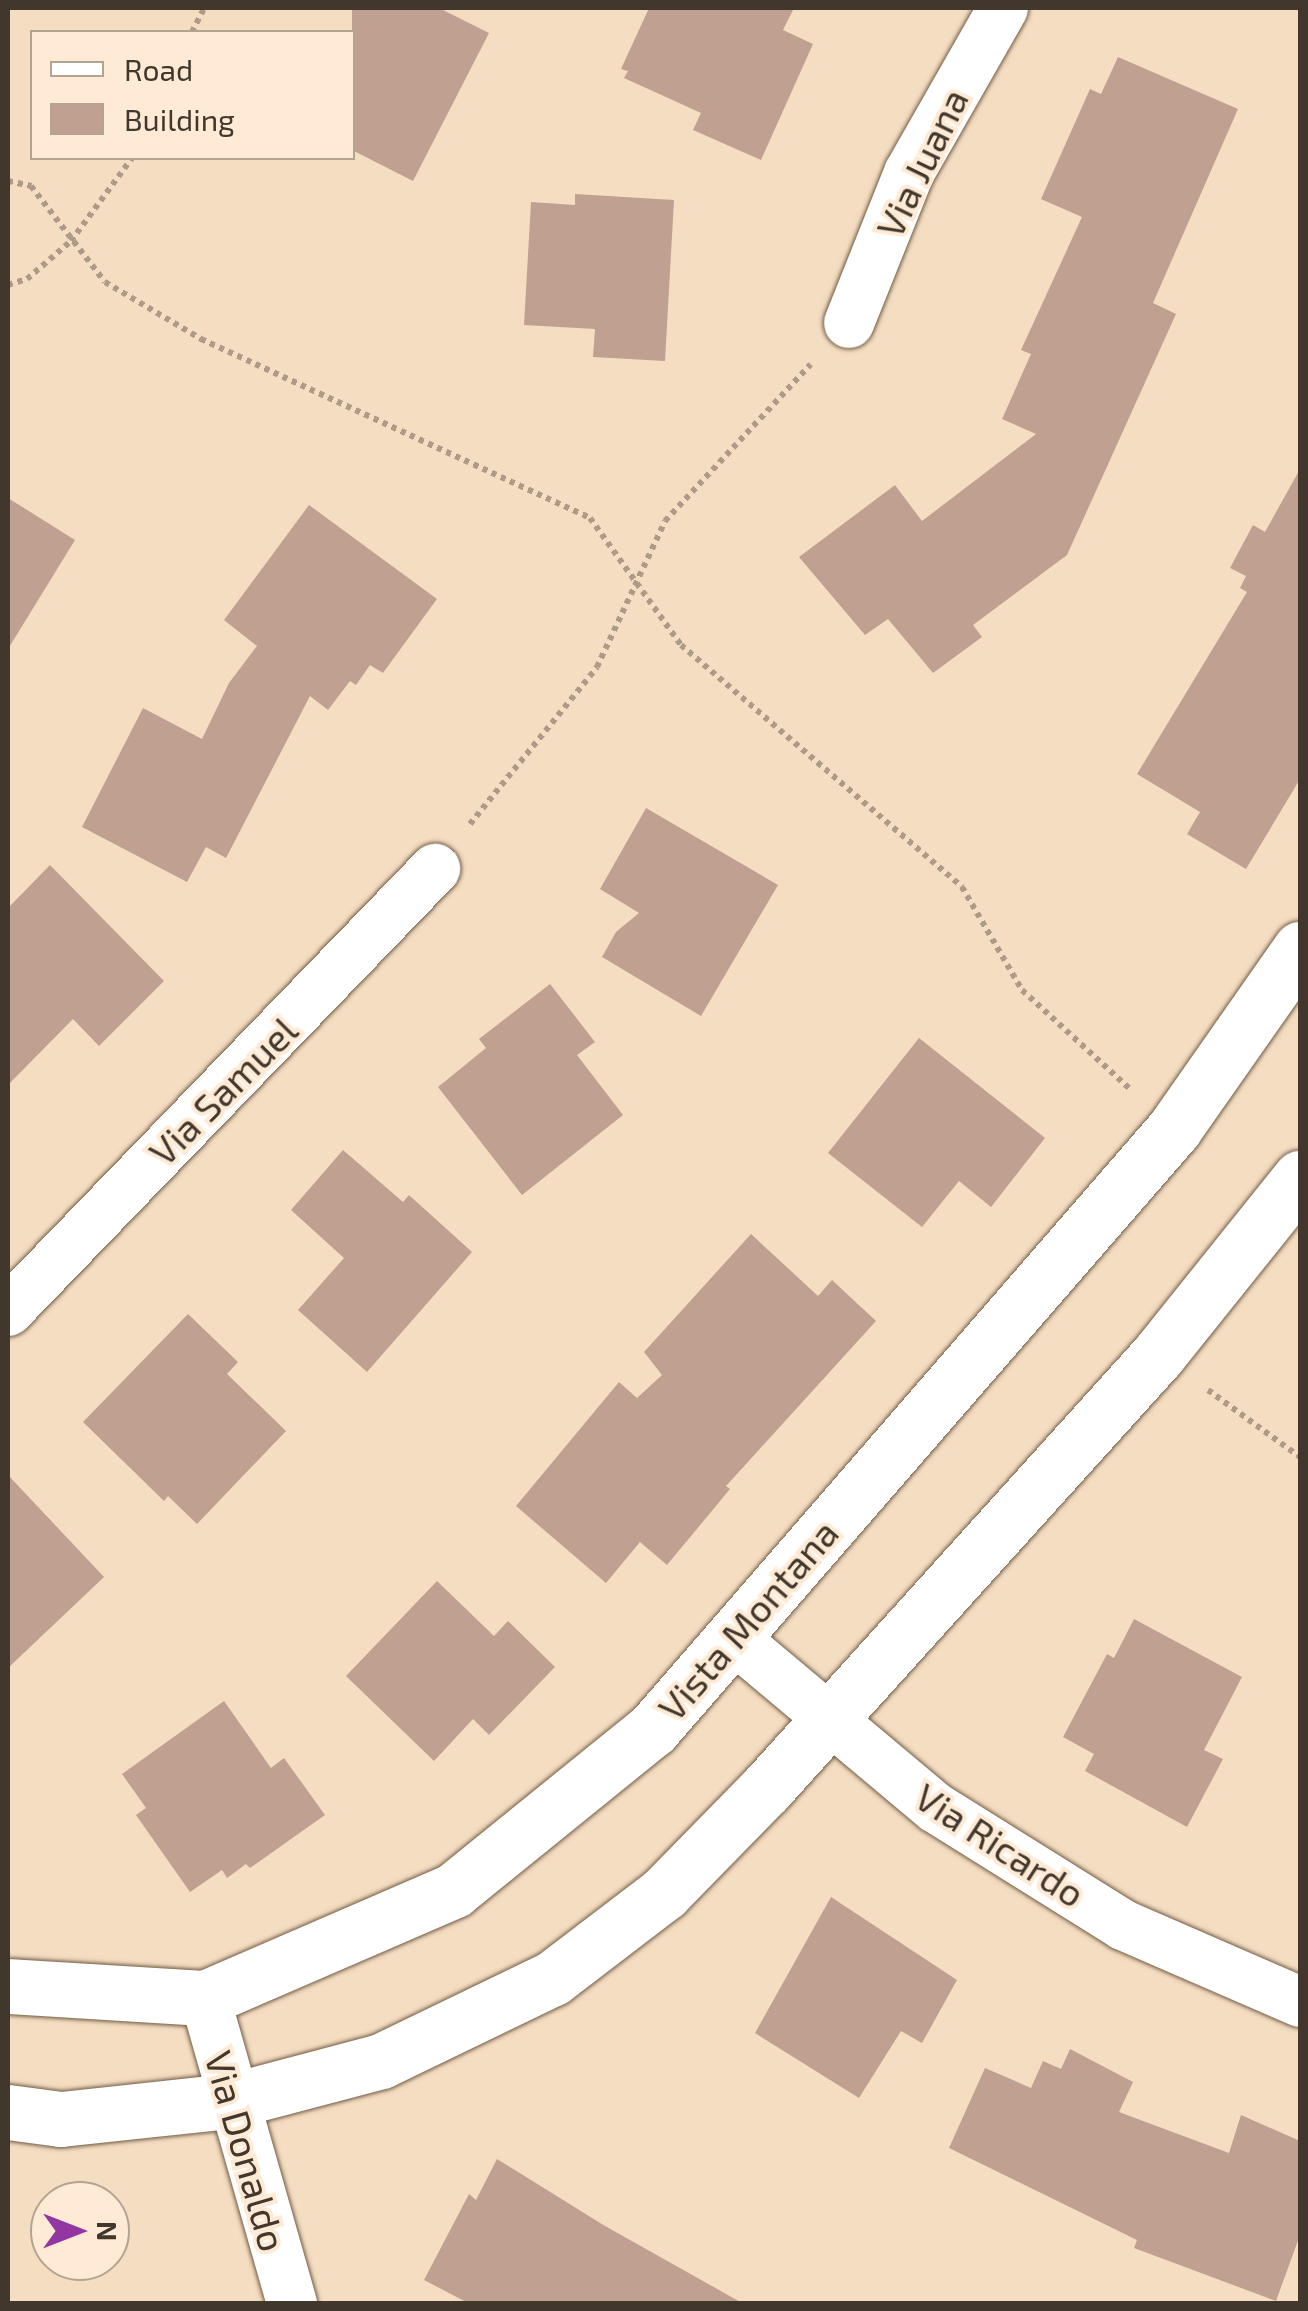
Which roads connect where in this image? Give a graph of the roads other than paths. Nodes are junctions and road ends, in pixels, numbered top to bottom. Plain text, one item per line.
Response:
1 (1003, 8) edge
2 (849, 323) road end
3 (435, 868) road end
4 (1300, 949) edge
5 (1300, 1178) edge
6 (8, 1311) edge
7 (732, 1637) junction
8 (828, 1720) junction
9 (8, 1986) edge
10 (204, 1998) junction
11 (1300, 2002) edge
12 (230, 2101) junction
13 (8, 2112) edge
14 (292, 2304) edge

1 - 2 street, Via Juana
3 - 6 street, Via Samuel
4 - 7 street, Vista Montana
5 - 8 street
7 - 8 street, Via Ricardo
7 - 10 street, Vista Montana
8 - 11 street, Via Ricardo
8 - 12 street
9 - 10 street, Vista Montana
10 - 12 street, Via Donaldo
12 - 13 street
12 - 14 street, Via Donaldo

